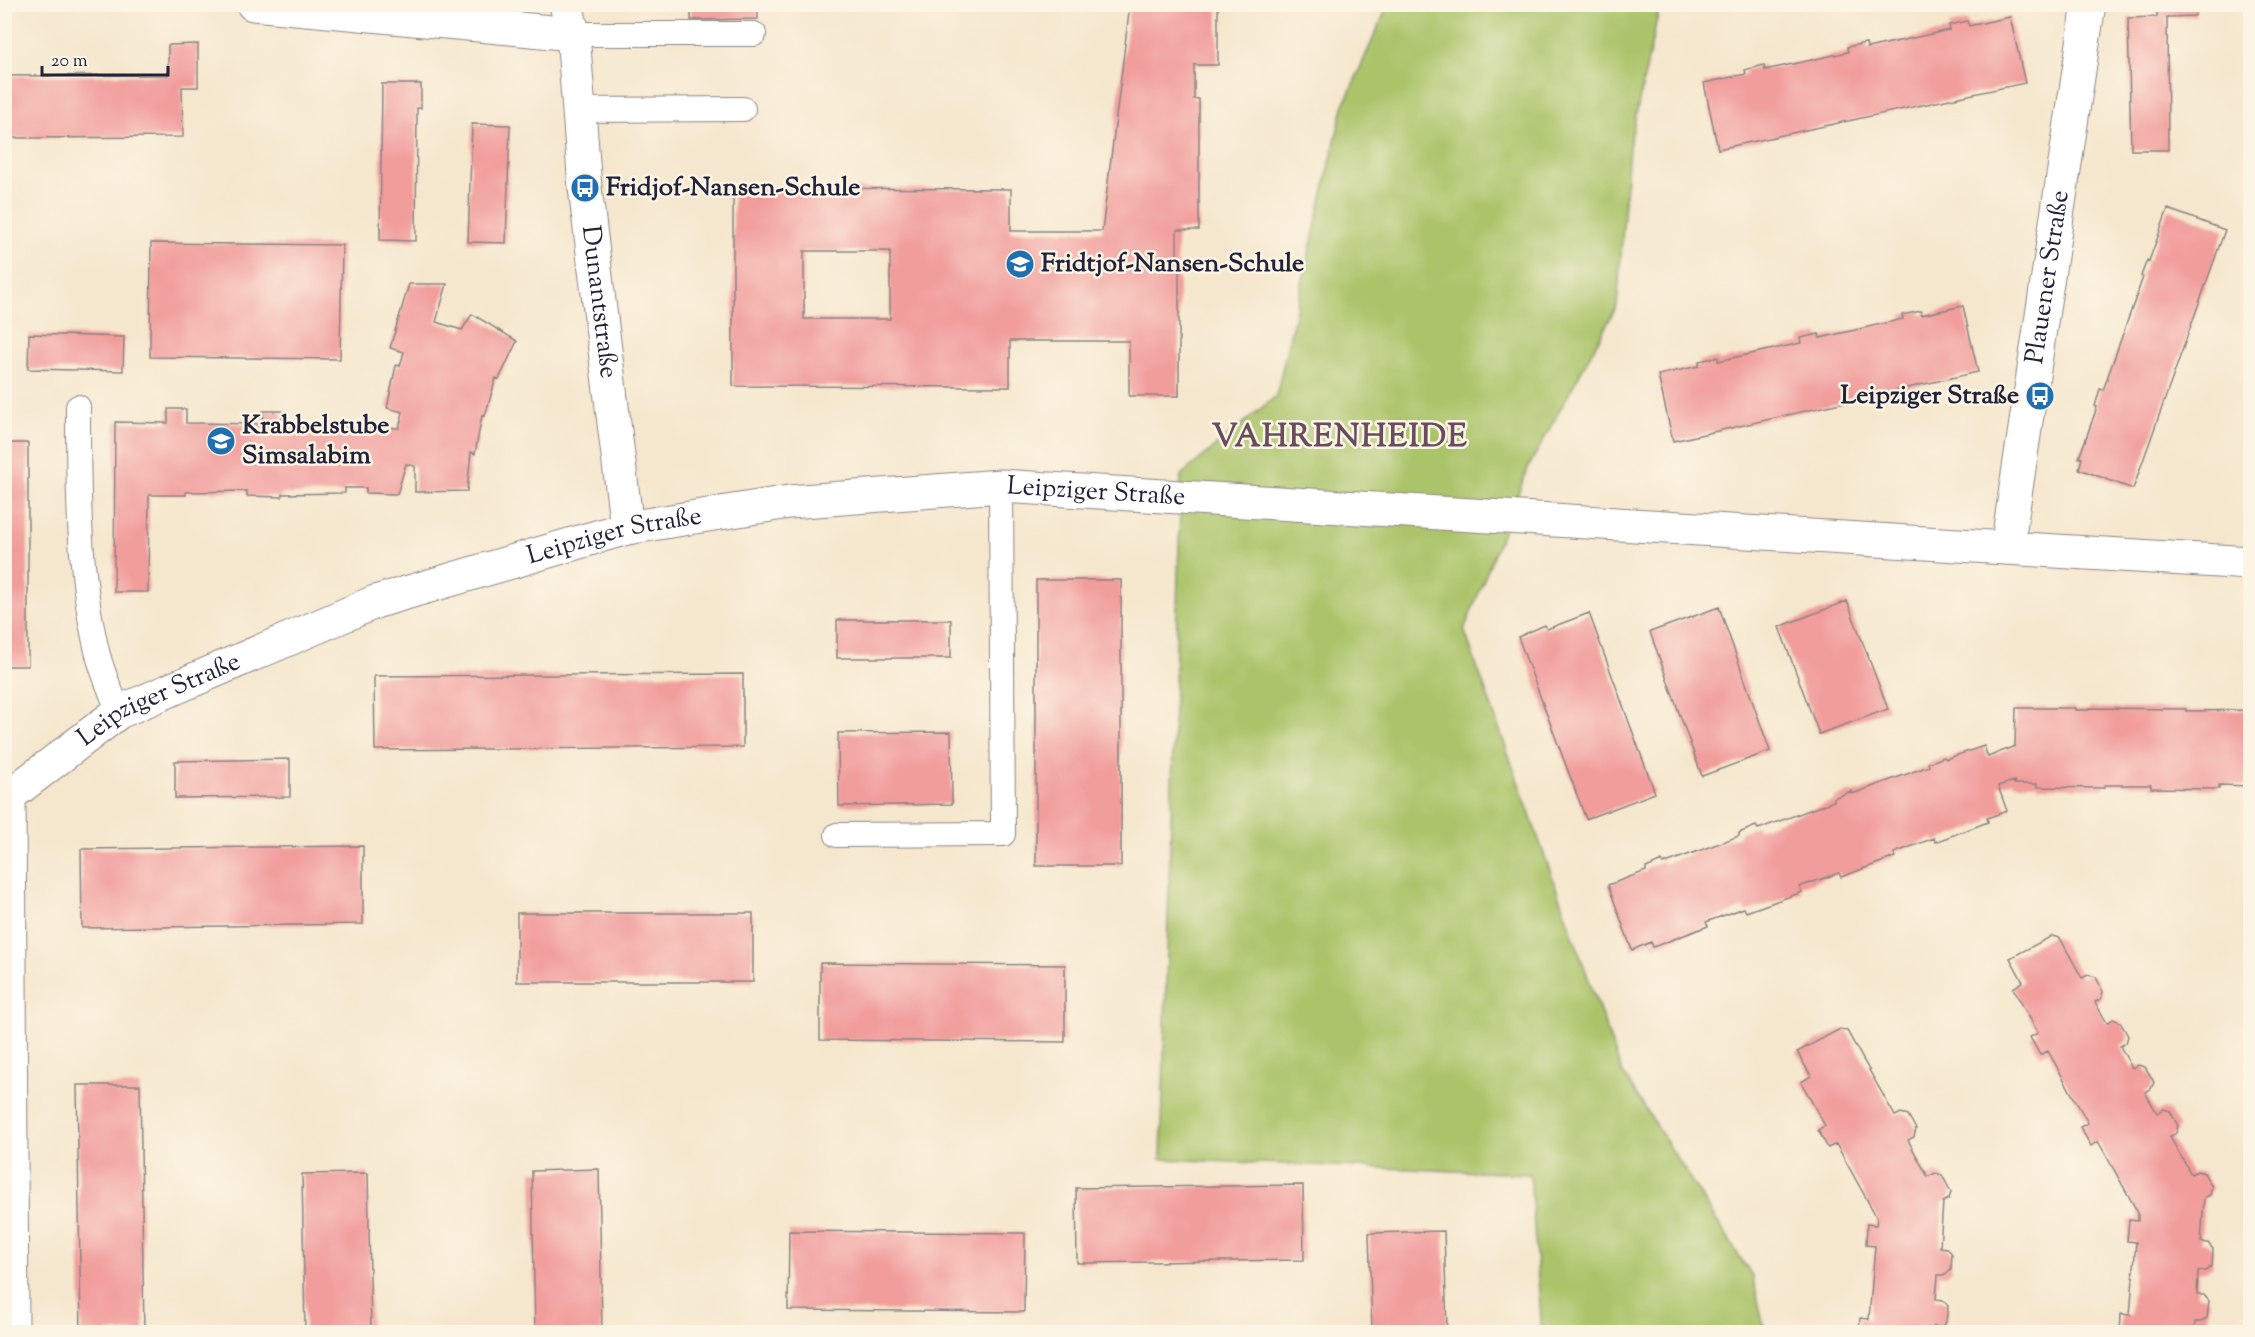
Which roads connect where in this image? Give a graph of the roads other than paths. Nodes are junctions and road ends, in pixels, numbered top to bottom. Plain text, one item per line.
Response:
1 (253, 4) edge
2 (2089, 4) edge
3 (569, 19) edge
4 (754, 34) dead end
5 (743, 109) dead end
6 (579, 110) junction
7 (78, 407) dead end
8 (1001, 486) junction
9 (627, 528) junction
10 (2007, 548) junction
11 (2250, 563) edge
12 (118, 712) junction
13 (7, 794) edge
14 (837, 835) dead end
15 (12, 1332) edge

1 - 3 street
2 - 10 street, Plauener Straße
3 - 4 lane
3 - 6 street, Dunantstraße
5 - 6 lane
6 - 9 street, Dunantstraße
7 - 12 lane
8 - 9 street, Leipziger Straße
8 - 10 street, Leipziger Straße
8 - 14 lane
9 - 12 street, Leipziger Straße
10 - 11 street, Leipziger Straße
12 - 13 street, Leipziger Straße
13 - 15 street

